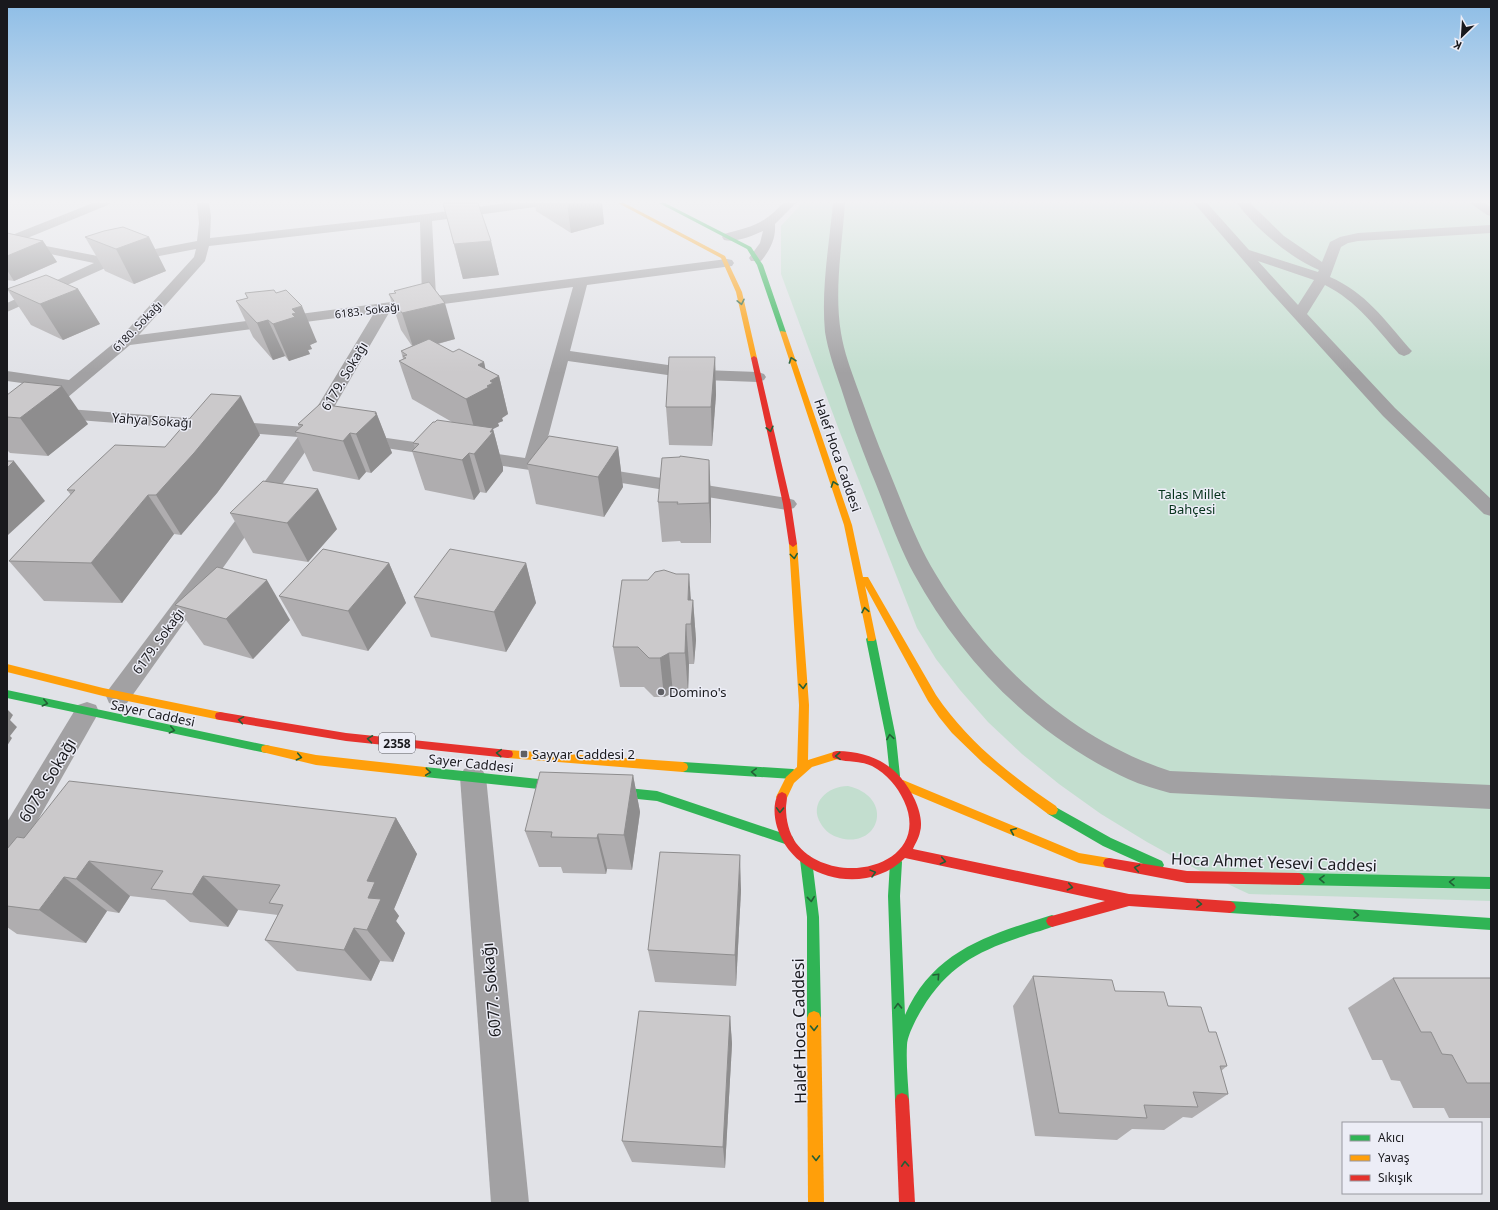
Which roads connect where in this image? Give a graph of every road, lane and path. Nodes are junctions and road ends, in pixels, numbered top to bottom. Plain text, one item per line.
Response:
1 (96, 259) edge
2 (121, 259) edge
3 (199, 259) edge
4 (427, 259) edge
5 (725, 259) edge
6 (757, 259) edge
7 (834, 259) edge
8 (1250, 259) edge
9 (1268, 259) edge
10 (1306, 259) edge
11 (1330, 259) edge
12 (108, 262) junction
13 (727, 263) junction
14 (1324, 274) junction
15 (581, 282) junction
16 (429, 302) junction
17 (385, 307) junction
18 (7, 308) edge
19 (1299, 314) junction
20 (125, 341) junction
21 (1404, 351) dead end
22 (562, 355) junction
23 (7, 376) edge
24 (758, 377) junction
25 (72, 385) junction
26 (39, 412) junction
27 (311, 432) junction
28 (7, 439) edge
29 (532, 464) junction
30 (787, 504) junction
31 (1491, 510) edge
32 (855, 560) junction
33 (7, 668) edge
34 (7, 694) edge
35 (118, 696) junction
36 (87, 712) junction
37 (802, 767) junction
38 (793, 774) junction
39 (895, 776) junction
40 (473, 777) junction
41 (903, 785) junction
42 (580, 788) edge
43 (595, 790) edge
44 (1491, 797) edge
45 (788, 840) junction
46 (7, 848) edge
47 (905, 853) junction
48 (806, 860) junction
49 (896, 862) junction
50 (1187, 876) junction
51 (1491, 883) edge
52 (1129, 900) junction
53 (1491, 924) edge
54 (899, 1047) junction
55 (510, 1203) edge
56 (816, 1203) edge
57 (907, 1203) edge

1 - 12 street
2 - 12 street
3 - 20 street, 6180. Sokağı
4 - 16 street
5 - 13 main road
32 -> 6 main road, Halef Hoca Caddesi
7 - 44 street
8 - 19 street
9 - 14 street
10 - 14 street
11 - 14 street
12 - 18 street
13 - 15 street, 6183. Sokağı
13 -> 24 main road
14 - 19 street
14 - 21 street
15 - 16 street, 6183. Sokağı
15 - 22 street
16 - 17 street, 6183. Sokağı
17 - 20 street, 6183. Sokağı
17 - 27 street, 6179. Sokağı
19 - 31 street
20 - 25 street, 6180. Sokağı
22 - 24 street
22 - 29 street
23 - 25 street
24 -> 30 main road
25 - 26 street, 6180. Sokağı
26 - 27 street, Yahya Sokağı
26 - 28 street, 6180. Sokağı
27 - 29 street, Yahya Sokağı
27 - 35 street, 6179. Sokağı
29 - 30 street, Yahya Sokağı
30 -> 37 main road
39 -> 32 main road, Halef Hoca Caddesi
32 - 50 main road
33 - 35 main road, Sayer Caddesi / 2358
34 -> 36 main road, Sayer Caddesi
38 -> 35 main road, Sayer Caddesi / 2358
36 -> 40 main road, Sayer Caddesi
36 - 46 street, 6078. Sokağı
37 - 38 main road
39 -> 37 main road
38 -> 45 main road
39 - 41 main road
40 - 42 main road, Sayer Caddesi
40 - 55 street, 6077. Sokağı
41 - 47 main road
50 -> 41 main road, Hoca Ahmet Yesevi Caddesi
43 - 45 main road
45 - 48 main road
47 - 49 main road
47 -> 52 main road
48 -> 49 main road
48 -> 56 main road, Halef Hoca Caddesi
54 -> 49 main road
51 -> 50 main road, Hoca Ahmet Yesevi Caddesi
52 -> 53 main road
54 -> 52 main road
57 -> 54 main road

